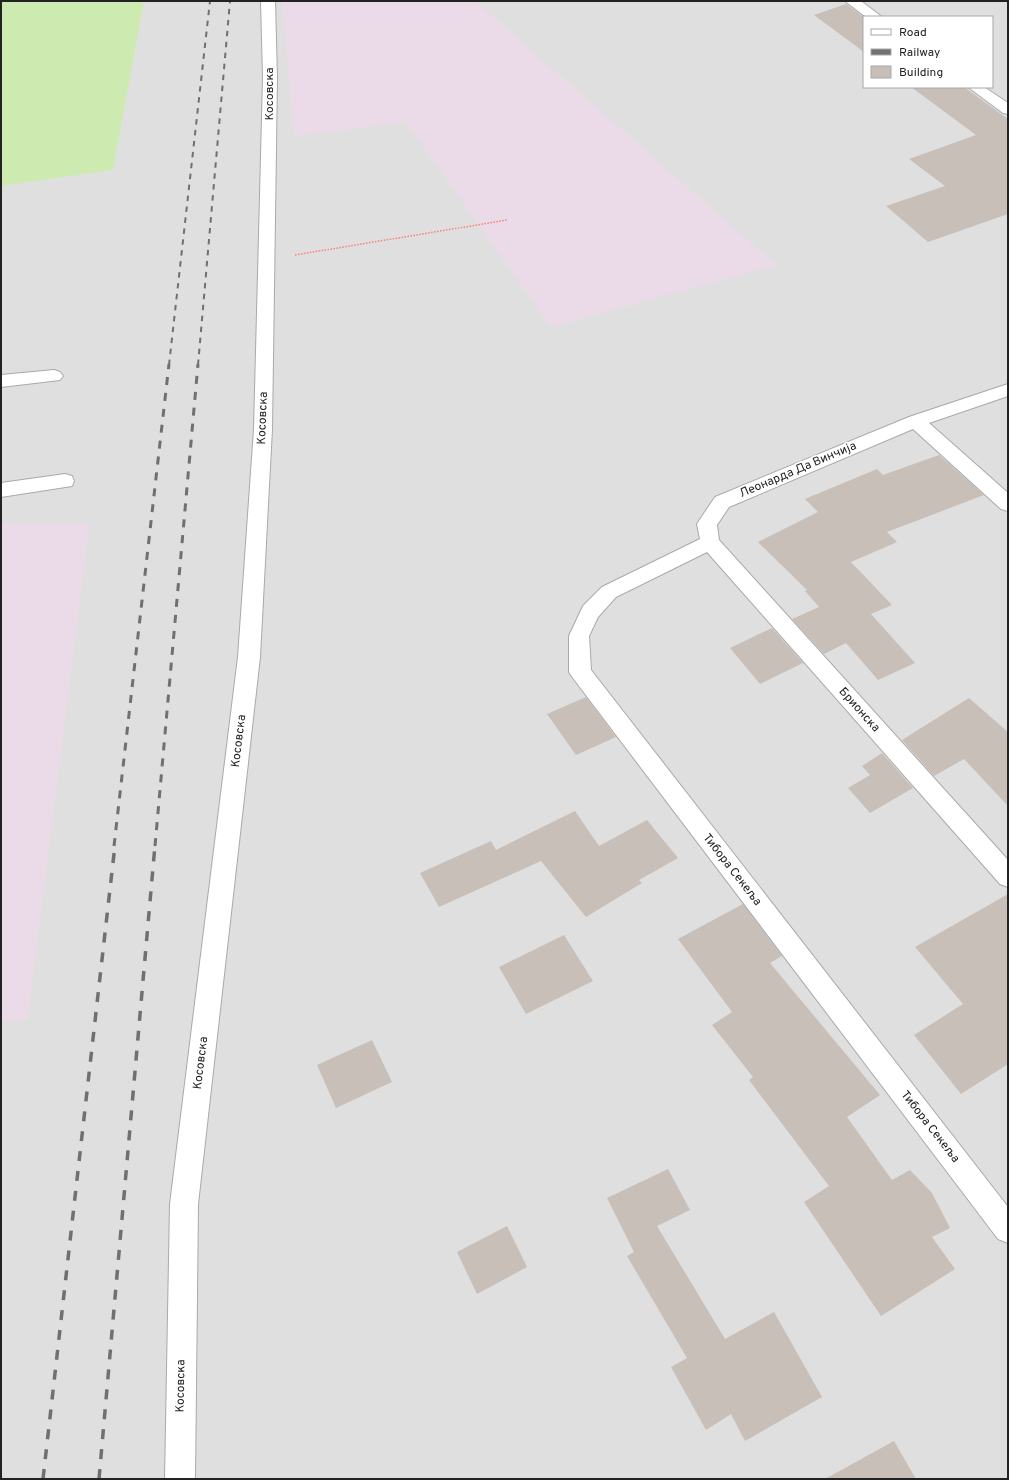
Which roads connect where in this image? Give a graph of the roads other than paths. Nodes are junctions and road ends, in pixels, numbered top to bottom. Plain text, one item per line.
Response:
1 (268, 1) edge
2 (852, 1) edge
3 (874, 16) edge
4 (976, 88) edge
5 (1008, 110) edge
6 (54, 376) dead end
7 (1, 381) edge
8 (1008, 390) edge
9 (916, 421) junction
10 (65, 481) dead end
11 (1, 490) edge
12 (1008, 504) edge
13 (710, 542) junction
14 (1008, 877) edge
15 (1008, 1229) edge
16 (180, 1479) edge

1 - 16 street, Косовска
2 - 3 street
4 - 5 street
6 - 7 street
8 - 9 street, Леонарда Да Винчија
9 - 12 street
9 - 13 street, Леонарда Да Винчија
10 - 11 street
13 - 14 street, Брионска
13 - 15 street, Тибора Секеља

